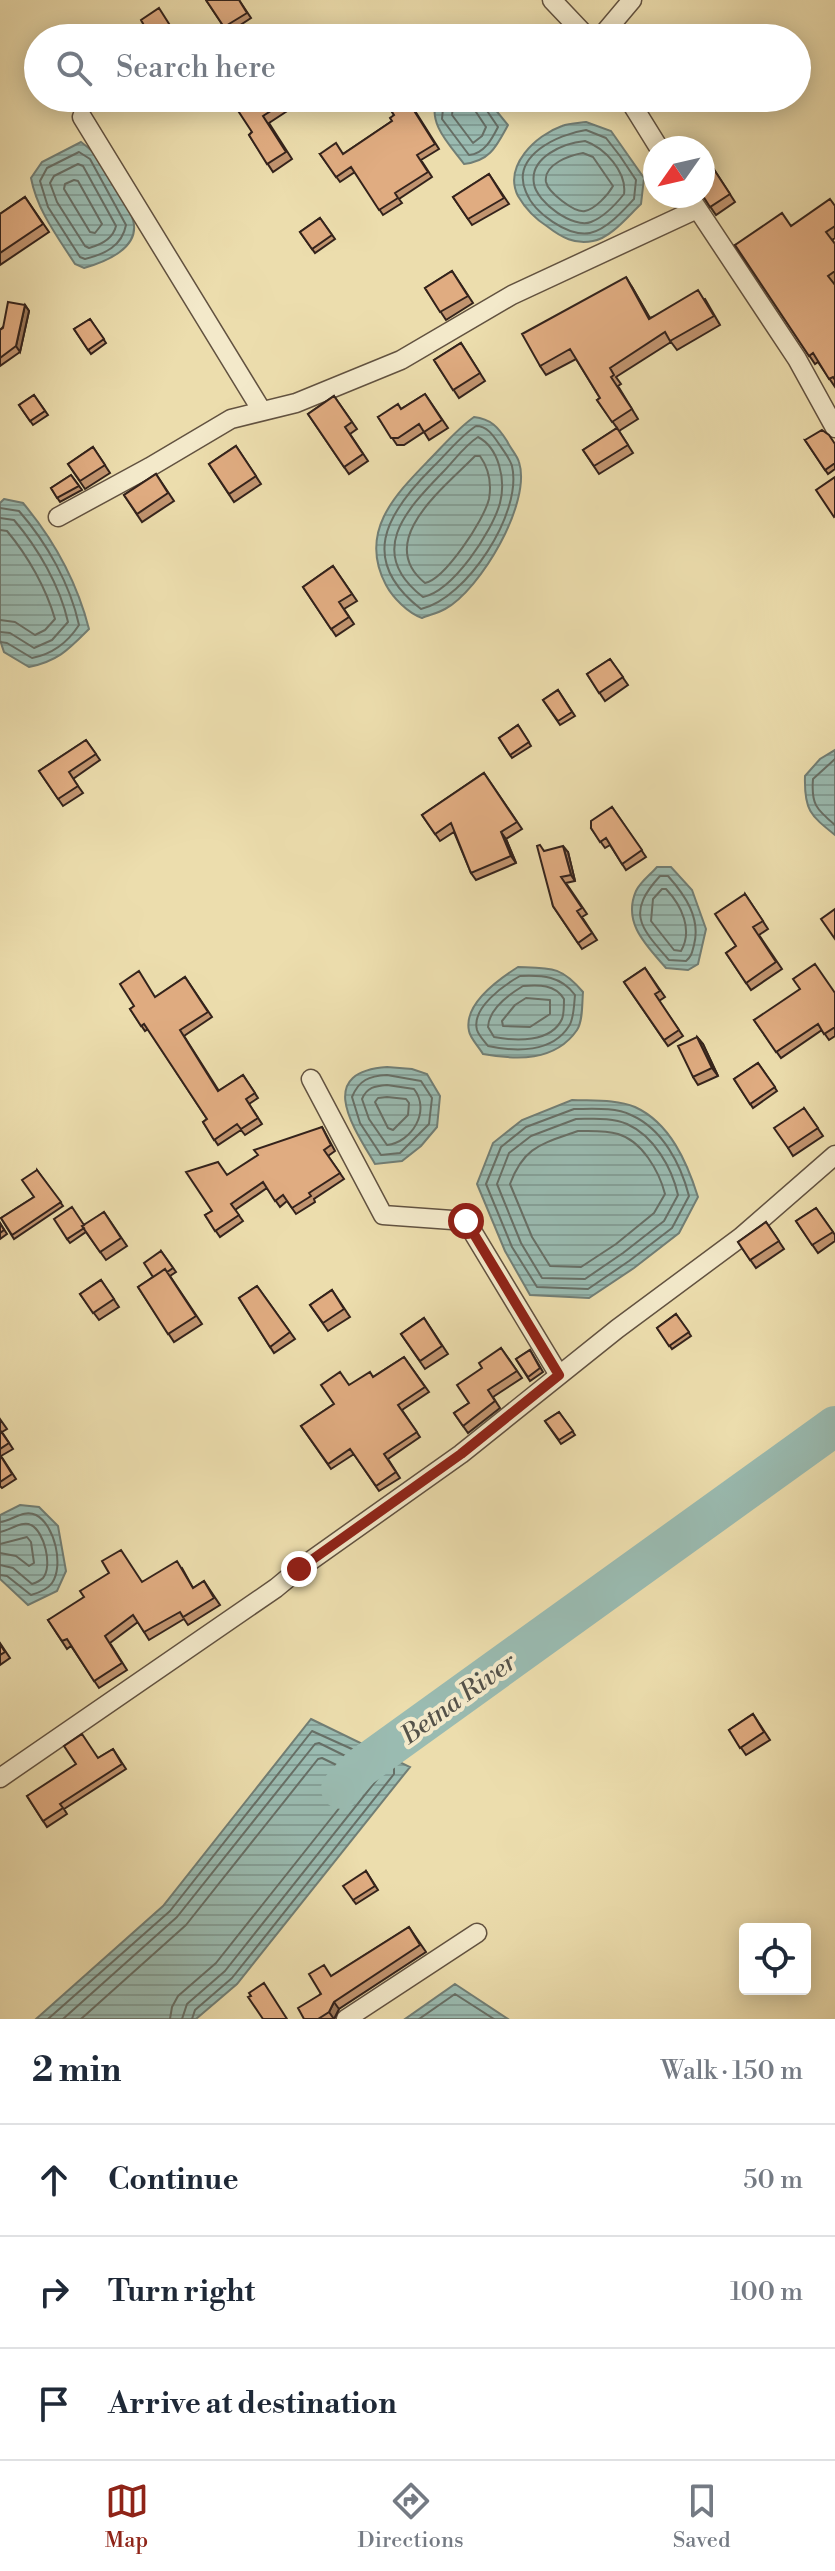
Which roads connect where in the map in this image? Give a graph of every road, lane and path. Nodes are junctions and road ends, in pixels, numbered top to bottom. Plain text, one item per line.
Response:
1 (552, 0) edge
2 (632, 0) edge
3 (575, 24) edge
4 (612, 24) edge
5 (637, 112) edge
6 (82, 117) dead end
7 (652, 136) edge
8 (681, 208) edge
9 (697, 208) edge
10 (262, 411) junction
11 (835, 428) edge
12 (58, 517) dead end
13 (311, 1079) dead end
14 (835, 1155) edge
15 (559, 1375) junction
16 (0, 1778) edge
17 (477, 1933) dead end
18 (346, 2019) edge

1 - 3 street
2 - 4 street
5 - 7 street
6 - 10 street
8 - 10 street
9 - 11 street
10 - 12 street
13 - 15 street
14 - 15 street
15 - 16 street
17 - 18 street

